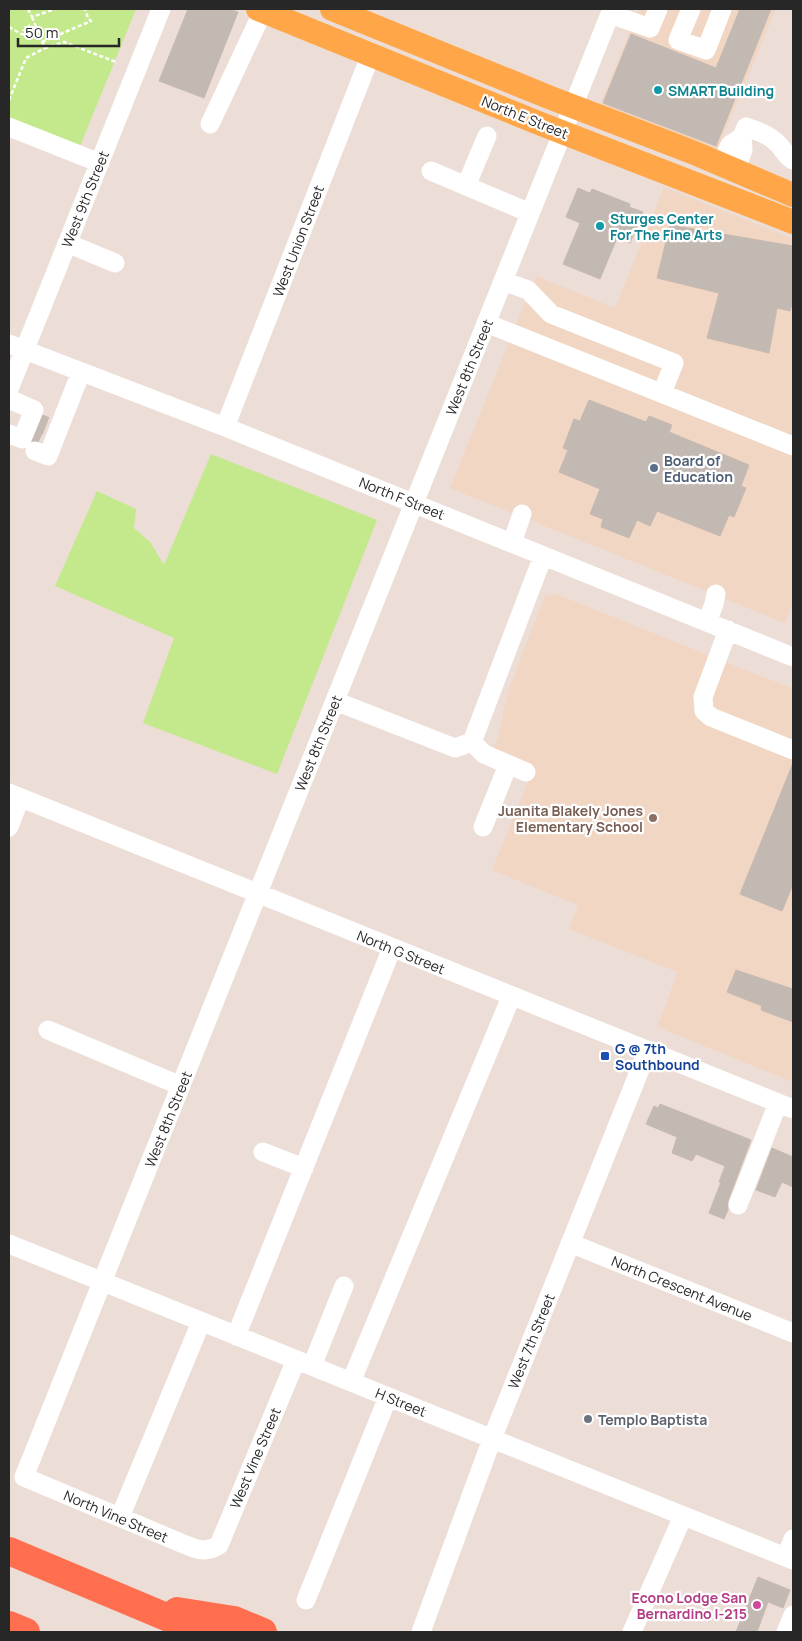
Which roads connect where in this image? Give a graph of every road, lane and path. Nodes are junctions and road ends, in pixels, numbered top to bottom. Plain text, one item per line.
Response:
1 (28, 9) edge
2 (56, 9) edge
3 (85, 9) edge
4 (161, 9) edge
5 (658, 9) edge
6 (691, 9) edge
7 (722, 9) edge
8 (260, 10) edge
9 (342, 11) edge
10 (611, 11) edge
11 (32, 17) junction
12 (9, 27) edge
13 (650, 28) junction
14 (40, 35) junction
15 (678, 40) junction
16 (42, 42) junction
17 (46, 48) junction
18 (371, 54) junction
19 (116, 62) dead end
20 (9, 100) edge
21 (573, 106) junction
22 (210, 124) dead end
23 (9, 127) edge
24 (562, 132) junction
25 (487, 136) dead end
26 (793, 160) edge
27 (100, 162) junction
28 (728, 168) junction
29 (431, 171) dead end
30 (466, 186) junction
31 (793, 195) edge
32 (530, 213) junction
33 (793, 222) edge
34 (68, 243) junction
35 (115, 263) dead end
36 (503, 281) junction
37 (486, 323) junction
38 (17, 347) edge
39 (81, 372) junction
40 (9, 389) edge
41 (662, 393) junction
42 (9, 399) edge
43 (225, 427) junction
44 (35, 432) edge
45 (793, 446) edge
46 (414, 503) junction
47 (522, 514) dead end
48 (512, 543) junction
49 (544, 556) junction
50 (716, 594) dead end
51 (707, 622) junction
52 (728, 630) junction
53 (793, 656) edge
54 (335, 701) junction
55 (472, 742) junction
56 (793, 750) edge
57 (508, 765) junction
58 (526, 772) dead end
59 (14, 796) edge
60 (9, 826) edge
61 (483, 827) dead end
62 (258, 894) junction
63 (392, 948) junction
64 (511, 997) junction
65 (48, 1030) dead end
66 (647, 1052) junction
67 (181, 1086) junction
68 (786, 1106) edge
69 (264, 1152) dead end
70 (304, 1168) junction
71 (738, 1205) dead end
72 (570, 1243) junction
73 (9, 1244) edge
74 (103, 1282) junction
75 (344, 1286) dead end
76 (201, 1322) junction
77 (793, 1333) edge
78 (236, 1336) junction
79 (304, 1363) junction
80 (351, 1382) junction
81 (388, 1397) junction
82 (492, 1439) junction
83 (24, 1477) joint
84 (683, 1516) junction
85 (120, 1517) junction
86 (793, 1539) edge
87 (9, 1551) edge
88 (209, 1551) joint
89 (790, 1559) edge
90 (306, 1600) dead end
91 (139, 1605) junction
92 (793, 1615) edge
93 (9, 1625) edge
94 (26, 1632) edge
95 (202, 1632) edge
96 (263, 1632) edge
97 (421, 1632) edge
98 (632, 1632) edge
99 (786, 1632) edge

1 - 11 path
2 - 11 path
3 - 16 path
4 - 27 street, West 9th Street
5 - 13 street
6 - 15 street
7 - 15 street
8 - 18 main road, North E Street
8 - 22 street
9 - 21 main road, North E Street
10 - 13 street
10 - 21 street, West 8th Street
11 - 14 path
12 - 14 path
13 - 15 street
14 - 16 path
16 - 17 path
17 - 19 path
17 - 20 path
18 - 24 main road, North E Street
18 - 43 street, West Union Street
21 - 24 street, West 8th Street
21 - 28 main road, North E Street
23 - 27 street
24 - 32 street, West 8th Street
24 - 33 main road, North E Street
25 - 30 street
26 - 28 street
27 - 34 street, West 9th Street
28 - 31 main road, North E Street
29 - 30 street
30 - 32 street
32 - 36 street, West 8th Street
34 - 35 street
34 - 38 street, West 9th Street
36 - 37 street, West 8th Street
36 - 41 street
37 - 41 street
37 - 46 street, West 8th Street
38 - 39 street, North F Street
38 - 40 street, West 9th Street
39 - 43 street, North F Street
39 - 44 street
41 - 45 street
42 - 44 street
43 - 46 street, North F Street
46 - 48 street, North F Street
46 - 54 street, West 8th Street
47 - 48 street
48 - 49 street, North F Street
49 - 51 street, North F Street
49 - 55 street
50 - 51 street
51 - 52 street, North F Street
52 - 53 street, North F Street
52 - 56 street
54 - 55 street
54 - 62 street, West 8th Street
55 - 57 street
57 - 58 street
57 - 61 street
59 - 60 street
59 - 62 street, North G Street
62 - 63 street, North G Street
62 - 67 street, West 8th Street
63 - 64 street, North G Street
63 - 70 street
64 - 66 street, North G Street
64 - 80 street
65 - 67 street
66 - 68 street, North G Street
66 - 72 street, West 7th Street
67 - 74 street, West 8th Street
68 - 71 street
69 - 70 street
70 - 78 street
72 - 77 street, North Crescent Avenue
72 - 82 street, West 7th Street
73 - 74 street, H Street
74 - 76 street, H Street
74 - 83 street, West 8th Street
75 - 79 street, West Vine Street
76 - 78 street, H Street
76 - 85 street
78 - 79 street, H Street
79 - 80 street, H Street
79 - 88 street, West Vine Street
80 - 81 street, H Street
81 - 82 street, H Street
81 - 90 street
82 - 84 street, H Street
82 - 97 street, West 7th Street
83 - 85 street, North Vine Street
84 - 89 street, H Street
84 - 98 street
85 - 88 street, North Vine Street
86 - 89 street
87 - 91 highway
91 - 95 highway
91 - 96 highway
92 - 99 street
93 - 94 highway

